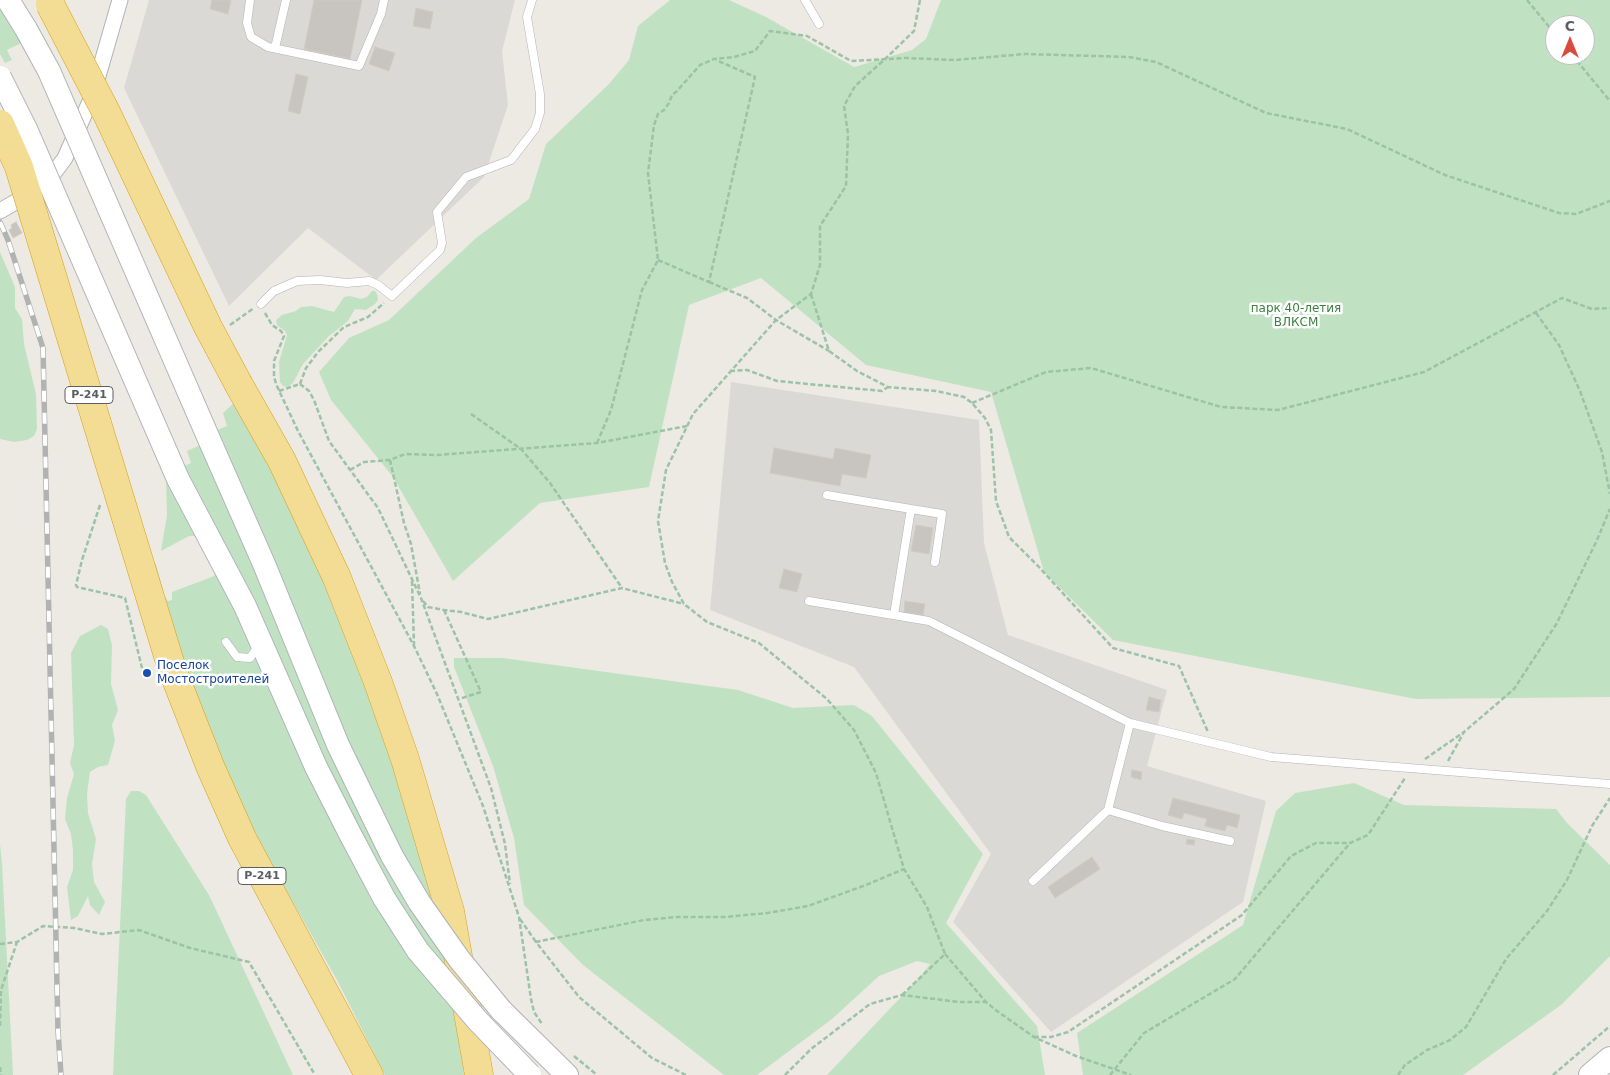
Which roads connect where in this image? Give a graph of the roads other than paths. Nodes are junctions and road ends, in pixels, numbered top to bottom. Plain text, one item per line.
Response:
1 (8, 0) edge
2 (120, 0) edge
3 (250, 0) edge
4 (286, 0) edge
5 (384, 0) edge
6 (532, 0) edge
7 (805, 0) edge
8 (49, 2) edge
9 (819, 24) dead end
10 (275, 48) junction
11 (0, 77) edge
12 (0, 124) edge
13 (0, 145) edge
14 (53, 174) junction
15 (0, 211) edge
16 (261, 304) dead end
17 (827, 495) dead end
18 (911, 510) junction
19 (935, 562) dead end
20 (809, 601) dead end
21 (894, 615) junction
22 (226, 642) dead end
23 (260, 643) junction
24 (1130, 723) junction
25 (1610, 784) edge
26 (1108, 810) junction
27 (1230, 841) dead end
28 (1033, 881) dead end
29 (1610, 1058) edge
30 (369, 1075) edge
31 (479, 1075) edge
32 (530, 1075) edge
33 (567, 1075) edge
34 (1590, 1075) edge

1 - 33 main road, bridge
2 - 14 street
3 - 10 lane
4 - 10 lane
5 - 10 lane
6 - 16 lane
7 - 9 lane
8 - 31 highway, bridge
11 - 23 main road, bridge
12 - 30 highway, Р-241, bridge
13 - 14 lane
14 - 15 street
17 - 18 lane
18 - 19 lane
18 - 21 lane
20 - 21 lane
21 - 24 lane
22 - 23 lane
23 - 32 main road, bridge
24 - 25 lane
24 - 26 lane
26 - 27 lane
26 - 28 lane
29 - 34 main road

